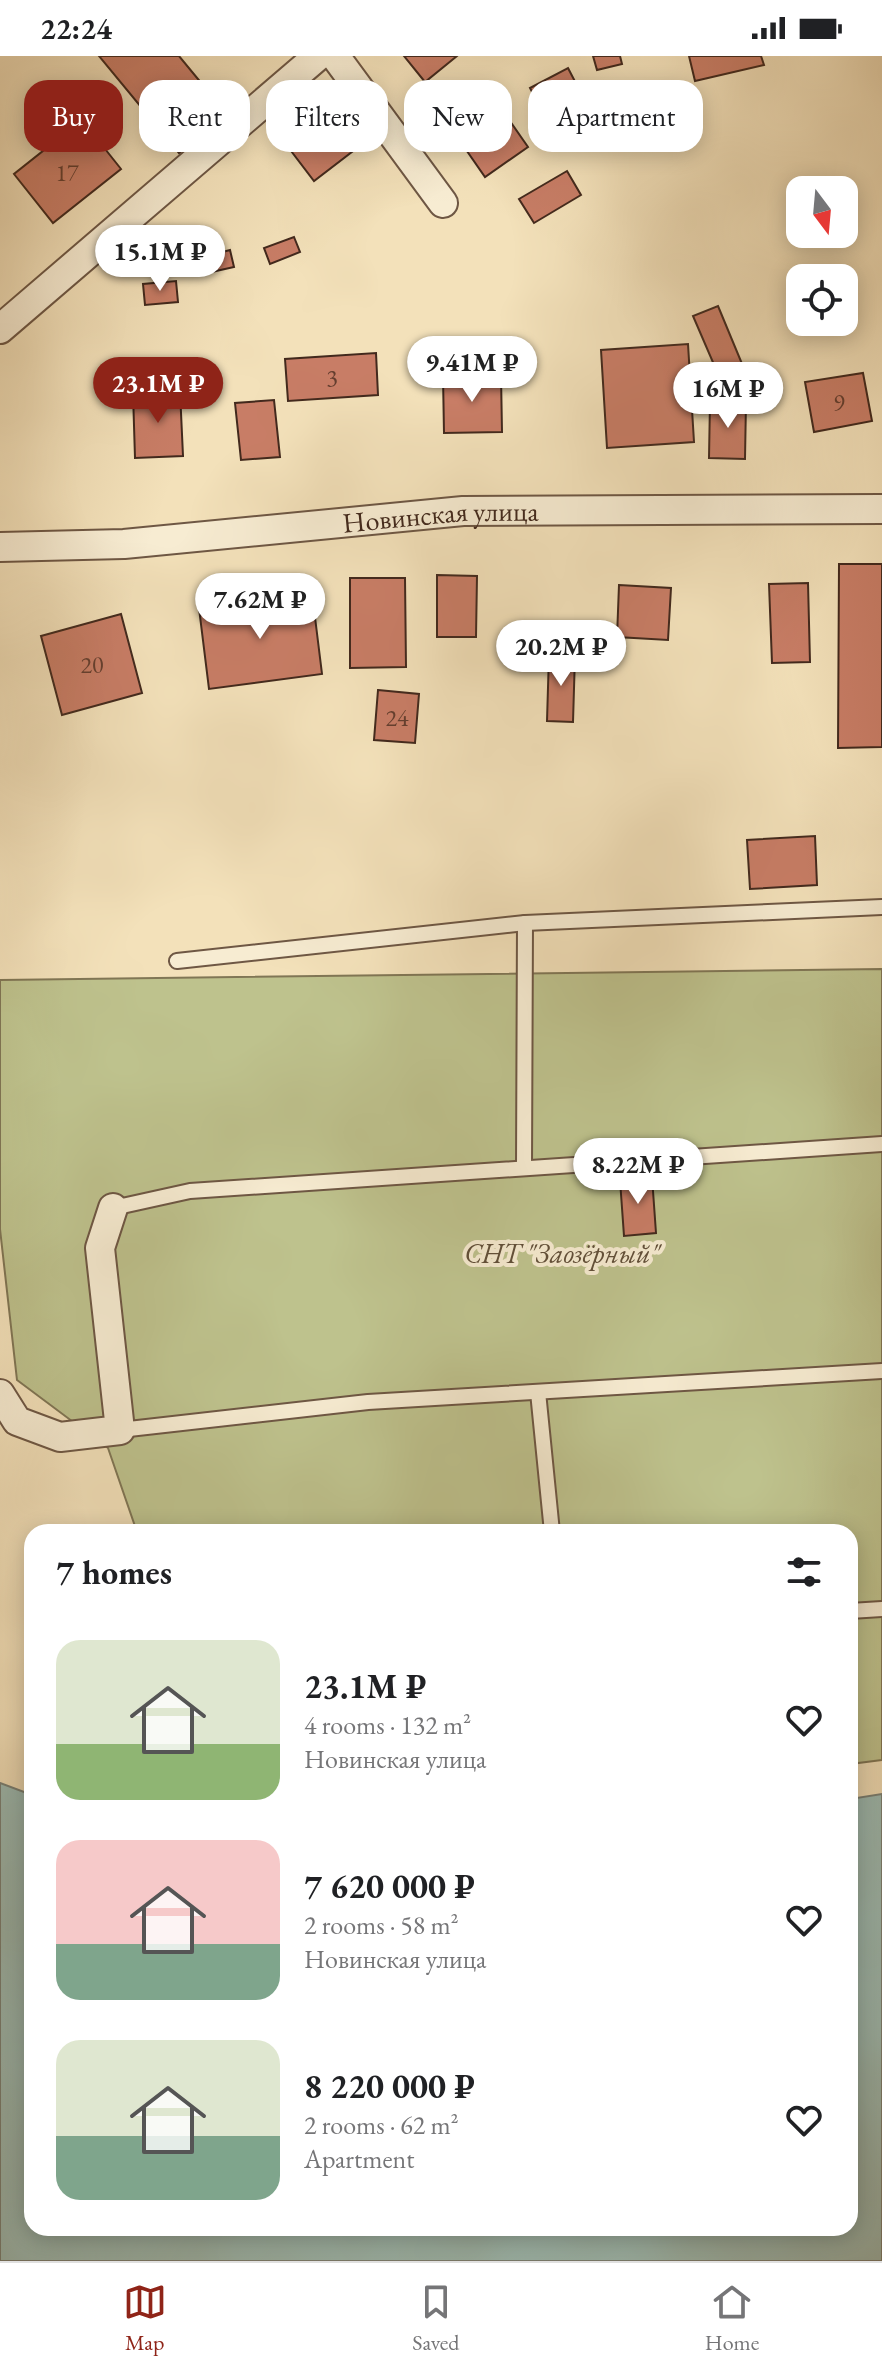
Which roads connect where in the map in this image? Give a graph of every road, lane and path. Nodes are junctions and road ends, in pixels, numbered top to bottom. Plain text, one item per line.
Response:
1 (318, 56) edge
2 (335, 56) edge
3 (443, 203) dead end
4 (0, 329) edge
5 (882, 509) edge
6 (0, 547) edge
7 (882, 907) edge
8 (525, 923) junction
9 (177, 961) dead end
10 (882, 1144) edge
11 (524, 1167) junction
12 (113, 1208) joint
13 (882, 1371) edge
14 (538, 1392) junction
15 (0, 1394) edge
16 (120, 1430) junction
17 (551, 1524) edge
18 (882, 1609) edge
19 (858, 1610) edge

1 - 4 street
2 - 3 street
5 - 6 street, Новинская улица
7 - 8 lane
8 - 9 lane
8 - 11 lane
10 - 11 lane
11 - 12 lane
12 - 16 street
13 - 14 lane
14 - 16 lane
14 - 17 lane
15 - 16 street
18 - 19 lane

